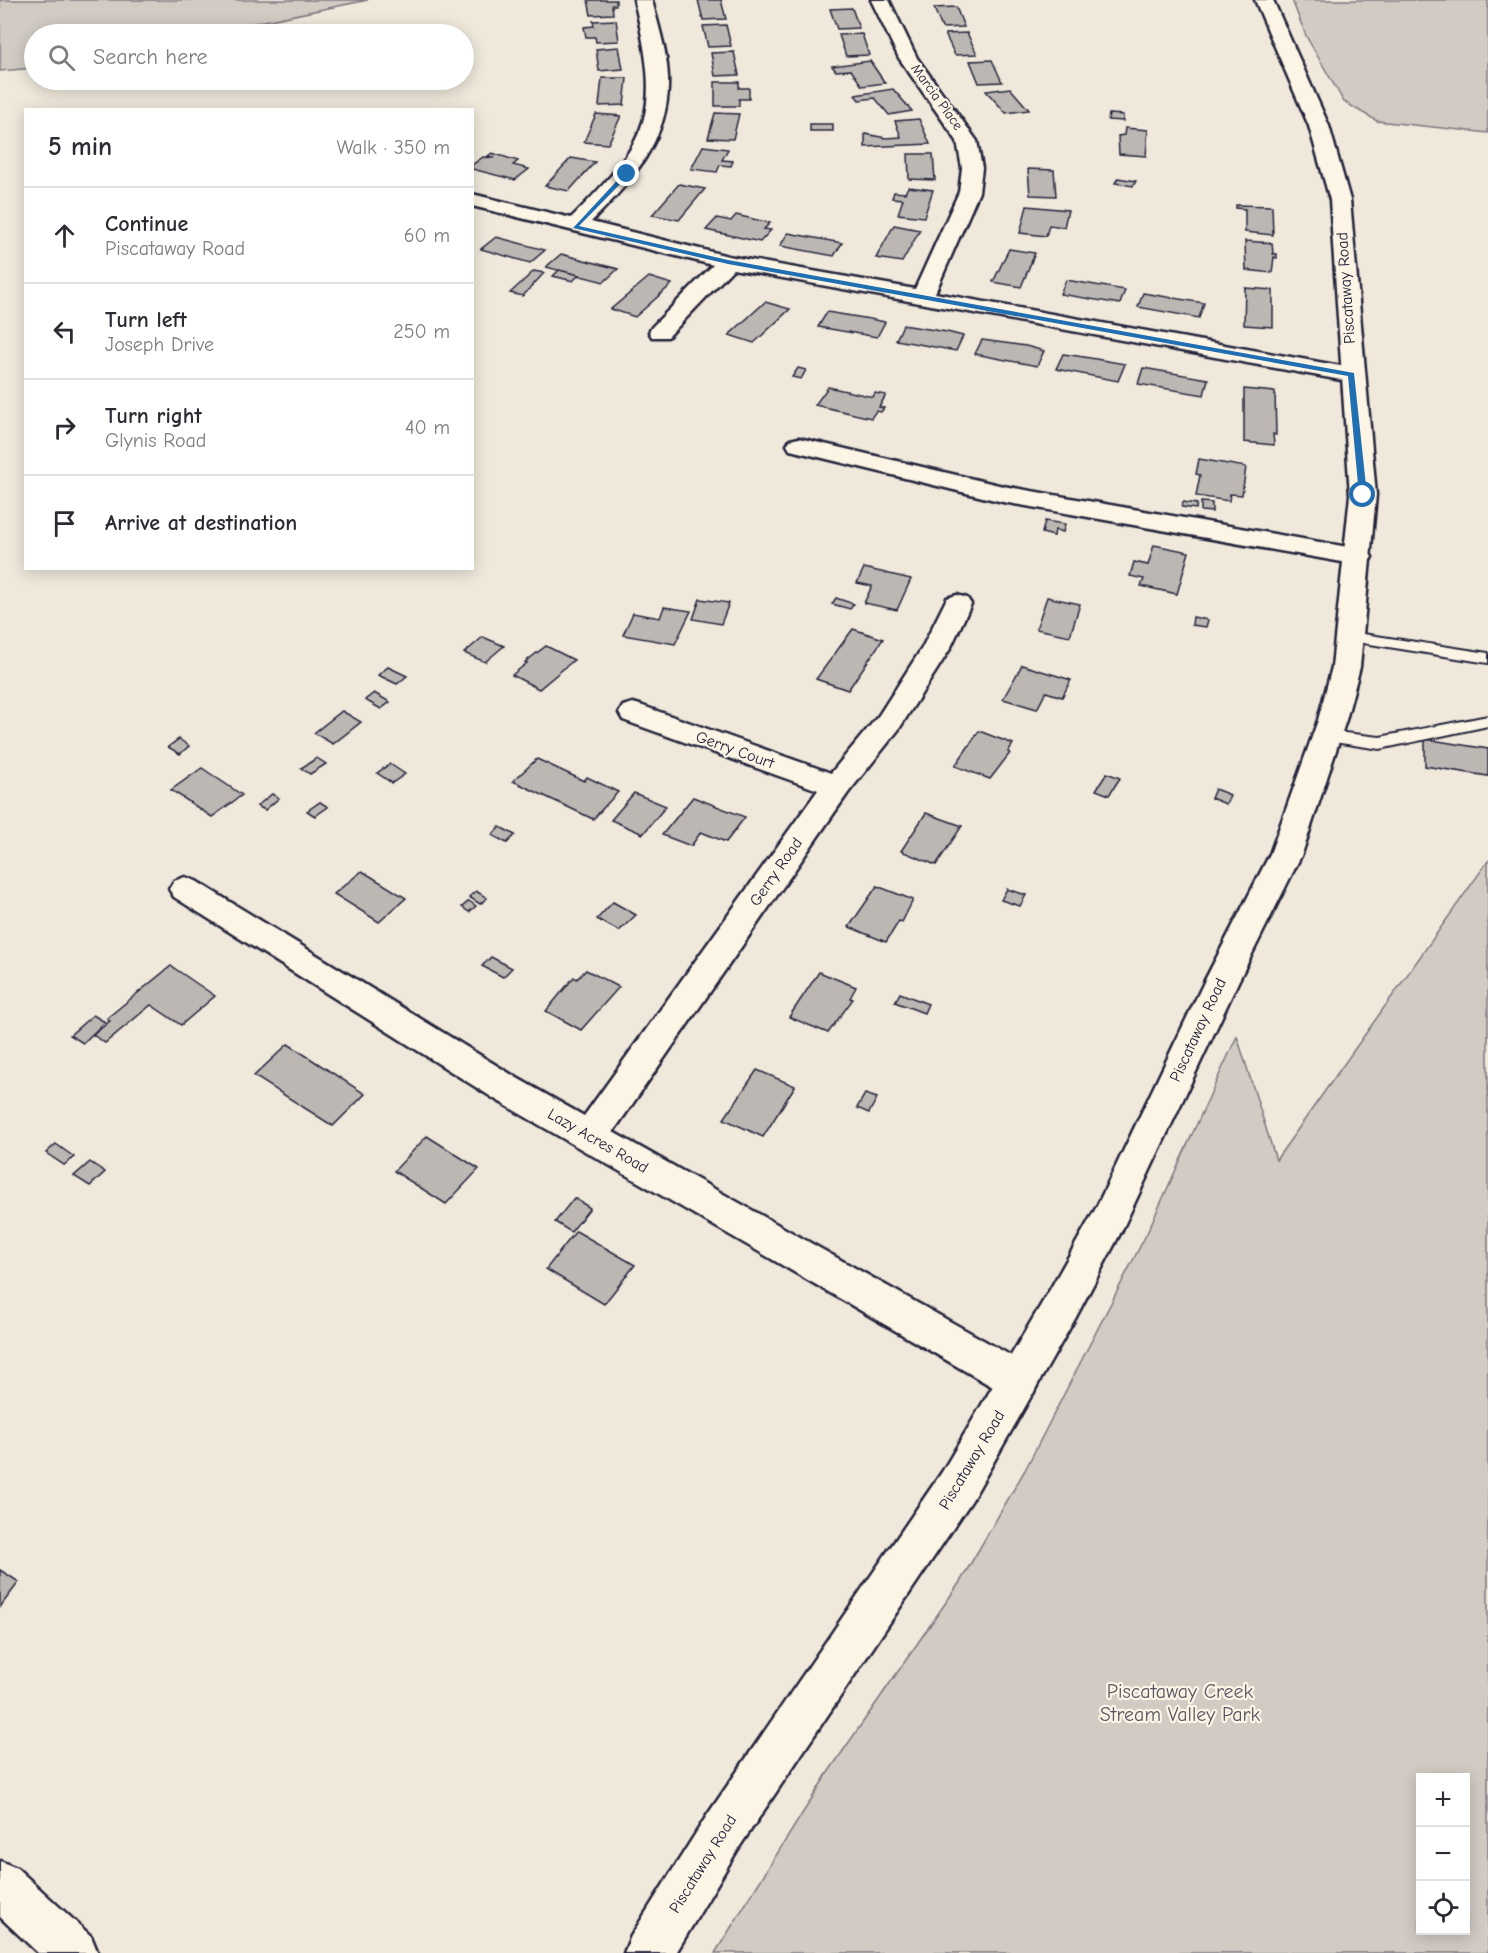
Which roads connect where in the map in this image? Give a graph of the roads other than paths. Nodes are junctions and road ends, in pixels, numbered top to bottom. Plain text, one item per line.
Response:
1 (644, 0) edge
2 (880, 0) edge
3 (1264, 0) edge
4 (474, 201) edge
5 (575, 226) junction
6 (728, 262) junction
7 (922, 298) junction
8 (660, 332) dead end
9 (1352, 375) junction
10 (799, 445) dead end
11 (1359, 557) junction
12 (957, 604) dead end
13 (1350, 637) junction
14 (1488, 658) edge
15 (633, 713) dead end
16 (1488, 721) edge
17 (1327, 736) junction
18 (837, 786) junction
19 (185, 889) dead end
20 (589, 1137) junction
21 (1019, 1381) junction
22 (0, 1885) edge
23 (74, 1953) edge
24 (648, 1953) edge

1 - 5 street
2 - 7 street, Marcia Place
3 - 9 street, Piscataway Road
4 - 5 street
5 - 6 street
6 - 7 street
6 - 8 street
7 - 9 street
9 - 11 street, Piscataway Road
10 - 11 street
11 - 13 street, Piscataway Road
12 - 18 street, Gerry Road
13 - 14 lane
13 - 17 street, Piscataway Road
15 - 18 street, Gerry Court
16 - 17 lane
17 - 21 street, Piscataway Road
18 - 20 street, Gerry Road
19 - 20 street, Lazy Acres Road
20 - 21 street, Lazy Acres Road
21 - 24 street, Piscataway Road
22 - 23 street

